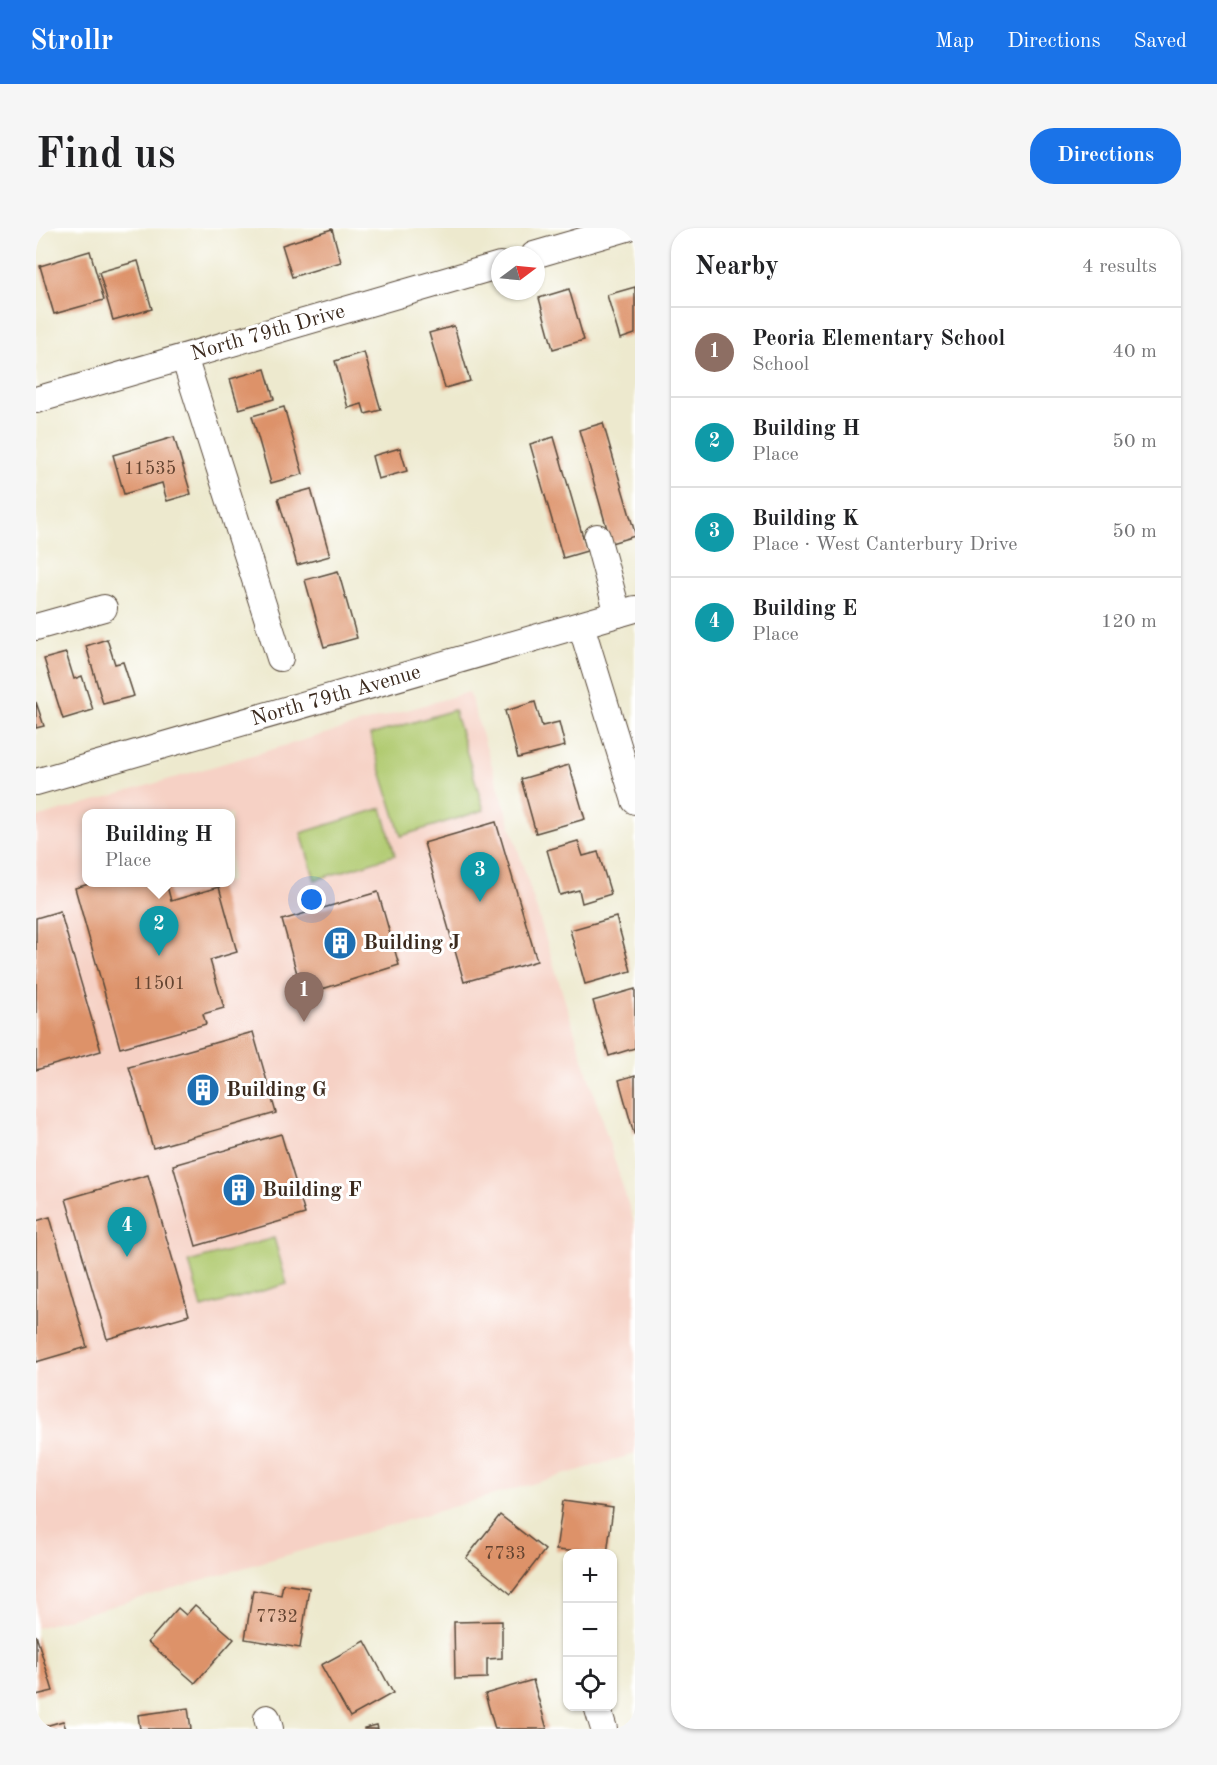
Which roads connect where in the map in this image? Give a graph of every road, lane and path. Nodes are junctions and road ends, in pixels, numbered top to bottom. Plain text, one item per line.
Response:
1 (627, 228) edge
2 (545, 252) edge
3 (491, 268) edge
4 (184, 357) junction
5 (36, 400) edge
6 (597, 537) dead end
7 (104, 608) dead end
8 (627, 612) edge
9 (581, 625) junction
10 (36, 627) edge
11 (280, 658) dead end
12 (36, 782) edge
13 (635, 801) edge
14 (598, 1711) edge
15 (604, 1729) edge

1 - 2 street
3 - 4 street, North 79th Drive
4 - 5 street, North 79th Drive
4 - 11 street
6 - 8 street
7 - 10 street
8 - 9 street, North 79th Avenue
9 - 12 street, North 79th Avenue
9 - 13 street
14 - 15 street

